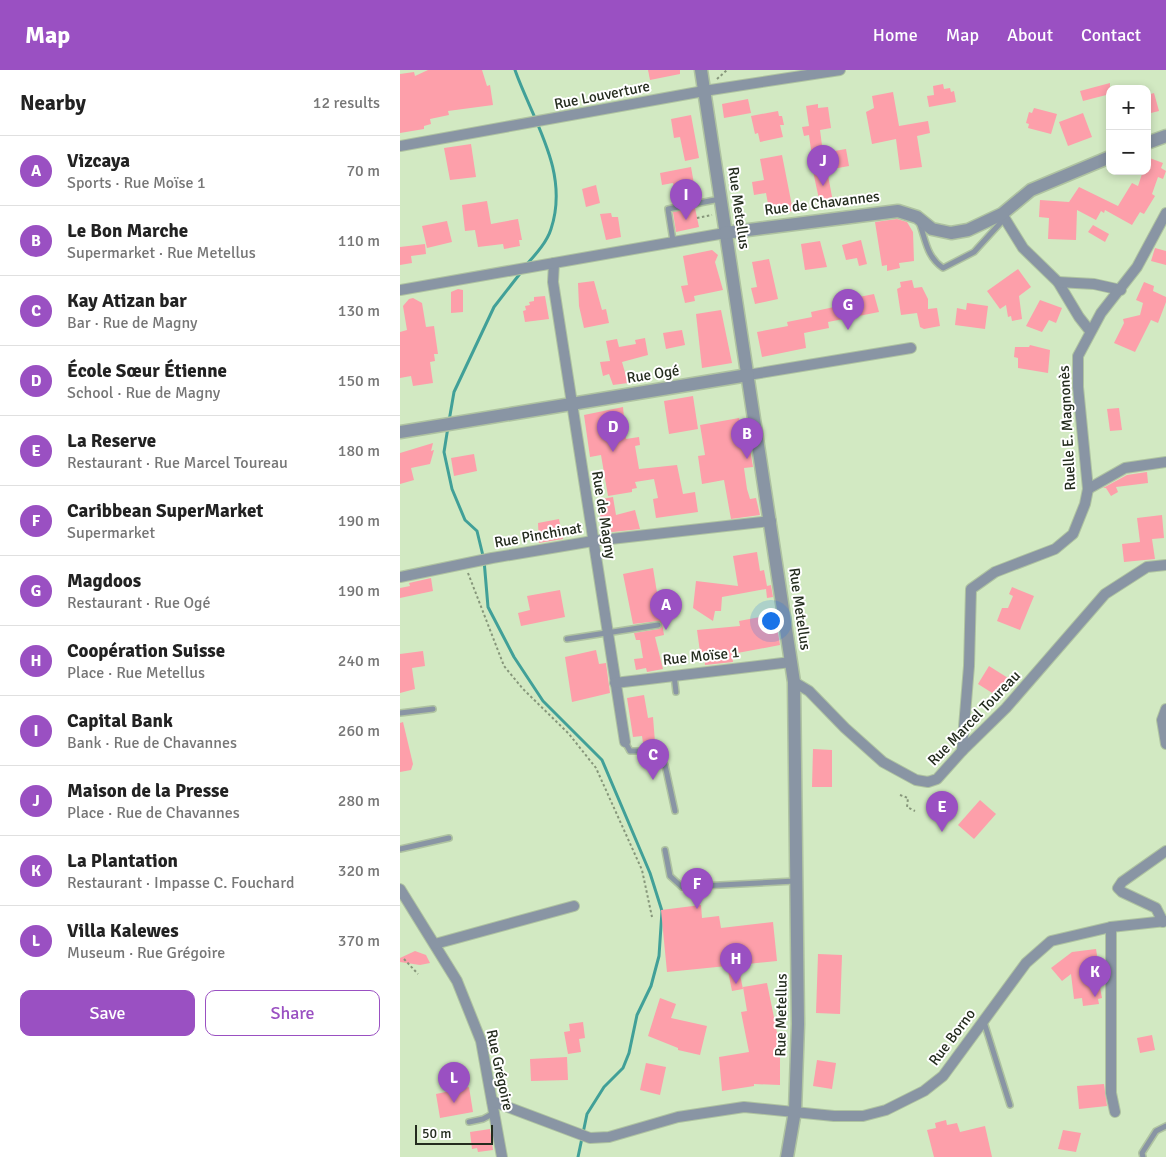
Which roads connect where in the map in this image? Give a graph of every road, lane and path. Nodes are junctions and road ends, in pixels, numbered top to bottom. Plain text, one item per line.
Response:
1 (701, 70) edge
2 (840, 70) edge
3 (704, 91) junction
4 (1166, 136) edge
5 (1151, 142) edge
6 (400, 146) edge
7 (1106, 159) edge
8 (720, 199) junction
9 (722, 213) junction
10 (1166, 213) edge
11 (1003, 216) junction
12 (917, 217) junction
13 (697, 218) dead end
14 (725, 233) junction
15 (673, 241) junction
16 (554, 263) junction
17 (1058, 282) junction
18 (400, 290) edge
19 (1121, 290) junction
20 (1090, 331) junction
21 (911, 348) dead end
22 (748, 375) junction
23 (572, 404) junction
24 (400, 432) edge
25 (1166, 462) edge
26 (1088, 489) junction
27 (771, 521) junction
28 (593, 541) junction
29 (468, 563) junction
30 (1166, 565) edge
31 (400, 577) edge
32 (658, 625) dead end
33 (607, 633) junction
34 (567, 639) dead end
35 (791, 662) junction
36 (674, 674) junction
37 (615, 682) junction
38 (794, 682) junction
39 (676, 692) dead end
40 (433, 708) dead end
41 (1166, 709) edge
42 (400, 713) edge
43 (625, 742) joint
44 (1166, 744) edge
45 (962, 751) junction
46 (900, 795) dead end
47 (675, 811) dead end
48 (916, 812) dead end
49 (449, 838) dead end
50 (400, 849) edge
51 (665, 850) dead end
52 (1166, 851) edge
53 (798, 880) junction
54 (400, 889) edge
55 (574, 906) dead end
56 (652, 917) dead end
57 (1164, 922) edge
58 (1111, 927) junction
59 (435, 944) junction
60 (404, 959) dead end
61 (418, 974) dead end
62 (984, 1022) junction
63 (492, 1101) junction
64 (1010, 1105) dead end
65 (795, 1111) junction
66 (1115, 1112) dead end
67 (494, 1113) junction
68 (469, 1122) dead end
69 (1166, 1126) edge
70 (502, 1157) edge
71 (787, 1157) edge
72 (1143, 1157) edge

1 - 3 street, Rue Metellus
2 - 3 street, Rue Louverture
3 - 6 street, Rue Louverture
3 - 8 street, Rue Metellus
4 - 5 street
7 - 11 street, Rue de Chavannes
8 - 9 street, Rue Metellus
8 - 15 lane
9 - 13 path
9 - 14 street, Rue Metellus
10 - 19 street, Ruelle E. Magnonès
11 - 12 street, Rue de Chavannes
11 - 12 lane
11 - 17 street
12 - 14 street, Rue de Chavannes
14 - 15 street, Rue de Chavannes
14 - 22 street, Rue Metellus
15 - 16 street, Rue de Chavannes
16 - 18 street, Rue de Chavannes
16 - 23 street, Rue de Magny
17 - 19 street
17 - 20 street
19 - 20 street, Ruelle E. Magnonès
20 - 26 street, Ruelle E. Magnonès
21 - 22 street, Rue Ogé
22 - 23 street, Rue Ogé
22 - 27 street, Rue Metellus
23 - 24 street, Rue Ogé
23 - 28 street, Rue de Magny
25 - 26 street
26 - 45 street, Ruelle E. Magnonès
27 - 28 street, Rue Pinchinat
27 - 35 street, Rue Metellus
28 - 29 street, Rue Pinchinat
28 - 33 street, Rue de Magny
29 - 31 street, Rue Pinchinat
29 - 56 path
30 - 45 street, Rue Marcel Toureau
32 - 33 lane
33 - 34 lane
33 - 37 street, Rue de Magny
35 - 36 street, Rue Moïse 1
35 - 38 street, Rue Metellus
36 - 37 street, Rue Moïse 1
36 - 39 lane
37 - 43 street, Rue de Magny
38 - 45 street, Rue Marcel Toureau
38 - 53 street, Rue Metellus
40 - 42 lane
41 - 44 street
43 - 47 lane
46 - 48 path
49 - 50 lane
51 - 53 lane
52 - 57 street
53 - 65 street, Rue Metellus
54 - 59 street, Rue Grégoire
55 - 59 street
57 - 58 street, Rue Borno
58 - 62 street, Rue Borno
58 - 66 street
59 - 63 street, Rue Grégoire
60 - 61 path
62 - 64 lane
62 - 65 street, Rue Borno
63 - 65 street, Rue Borno
63 - 67 street, Rue Grégoire
65 - 71 street, Rue Metellus
67 - 68 lane
67 - 70 street, Rue Grégoire
69 - 72 lane

